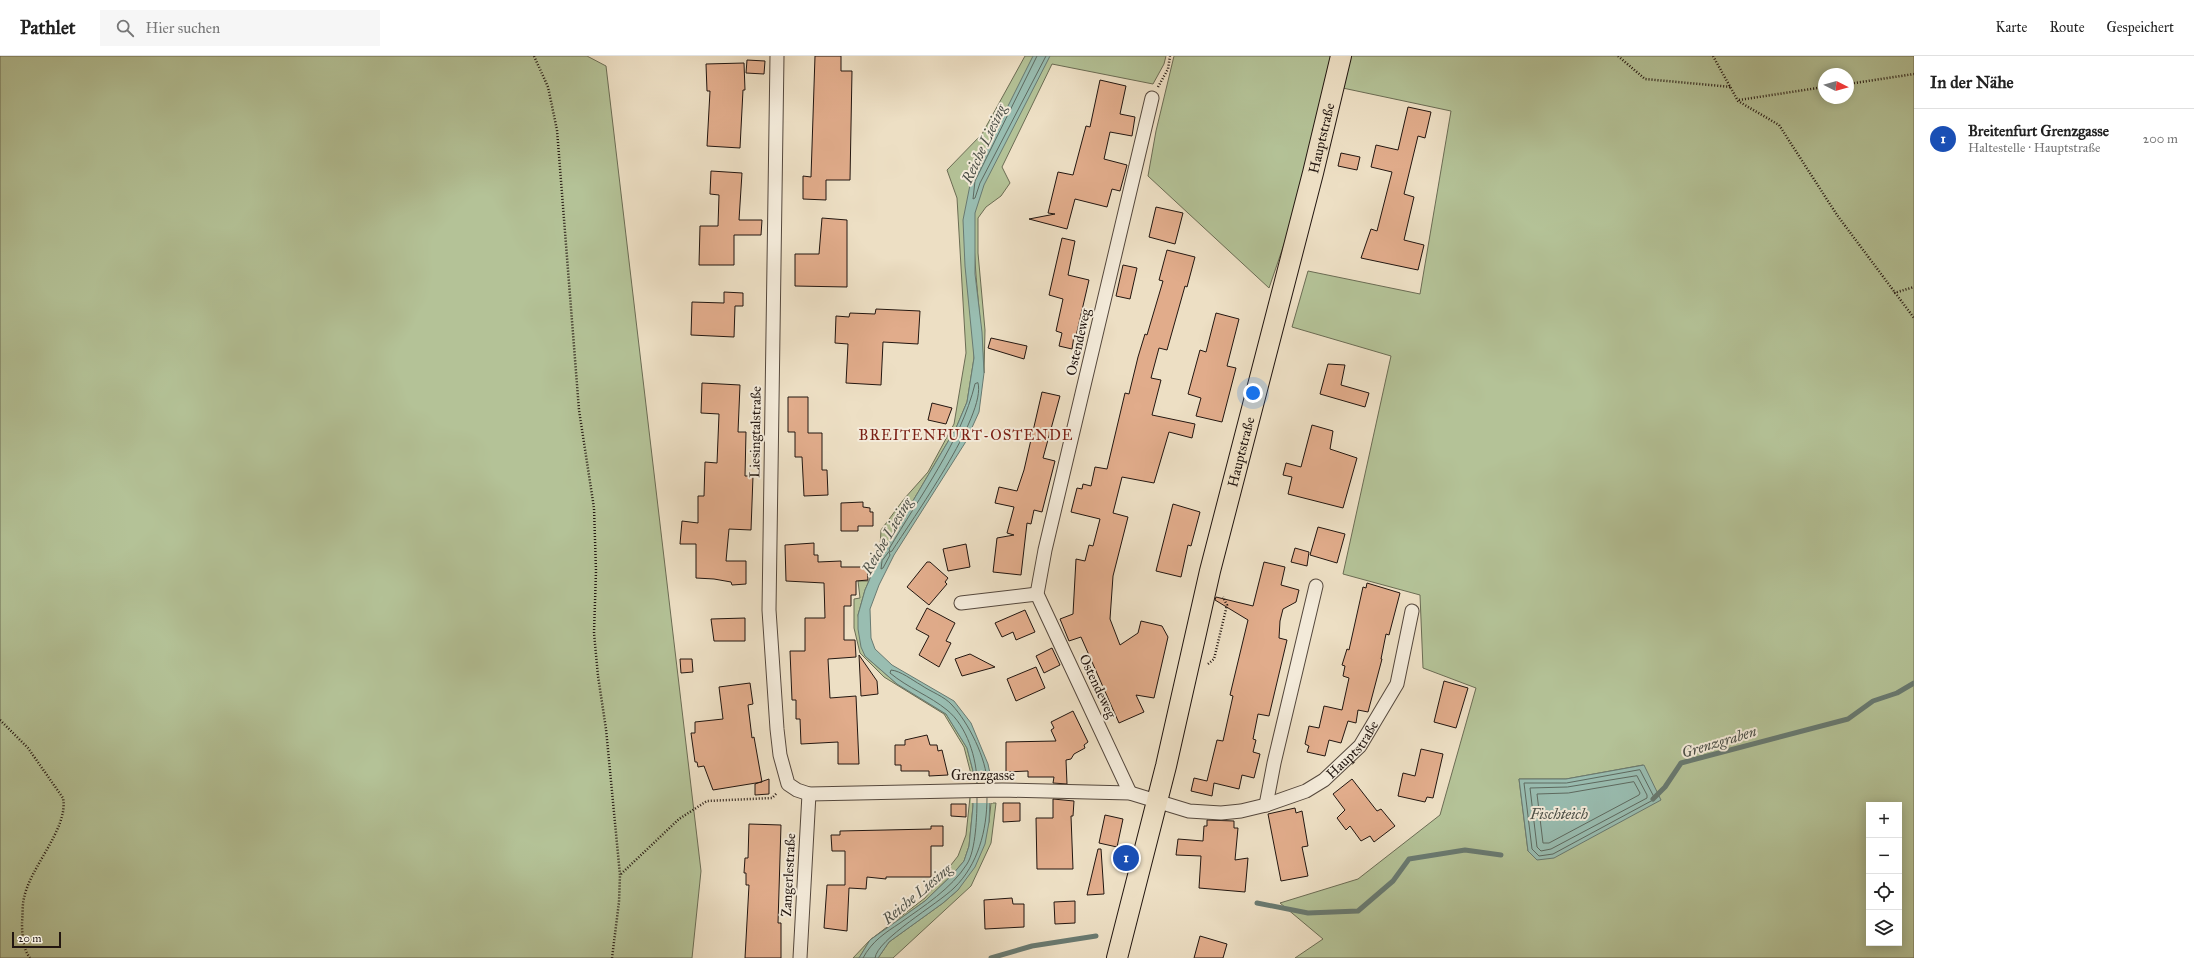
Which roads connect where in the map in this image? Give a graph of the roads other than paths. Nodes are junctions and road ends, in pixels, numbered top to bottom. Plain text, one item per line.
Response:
1 (777, 56) edge
2 (1341, 56) edge
3 (1152, 98) road end
4 (1316, 586) dead end
5 (1037, 594) junction
6 (961, 603) dead end
7 (1412, 611) dead end
8 (1130, 793) junction
9 (809, 794) junction
10 (1157, 802) junction
11 (1266, 805) junction
12 (1117, 957) edge
13 (800, 958) edge

1 - 9 street, Liesingtalstraße
2 - 10 main road, Hauptstraße
3 - 5 street, Ostendeweg
4 - 11 street
5 - 6 street
5 - 8 street, Ostendeweg
7 - 11 street, Hauptstraße
8 - 9 street, Grenzgasse
8 - 10 street, Grenzgasse
9 - 13 street, Zangerlestraße
10 - 11 street, Hauptstraße
10 - 12 main road, Hauptstraße

